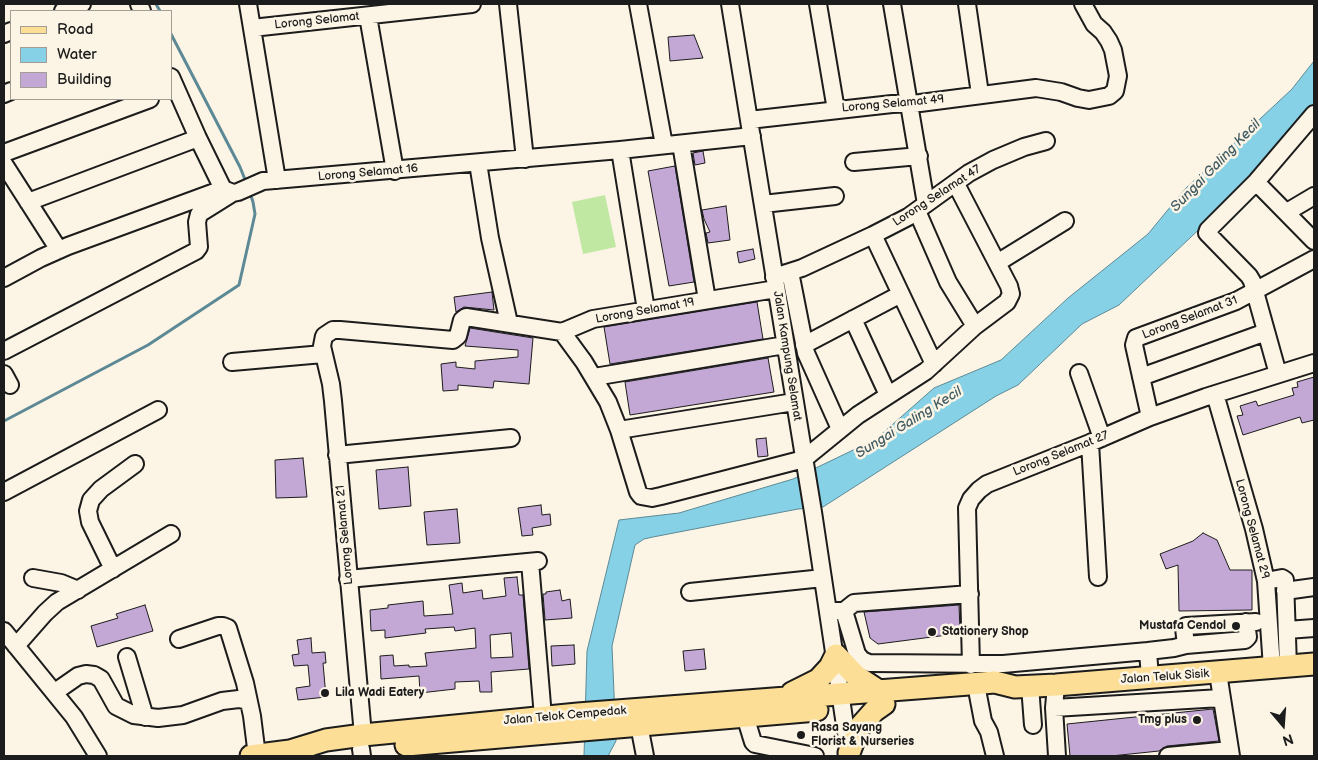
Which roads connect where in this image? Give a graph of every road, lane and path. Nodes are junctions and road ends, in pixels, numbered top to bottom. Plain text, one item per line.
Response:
1 (82, 4) edge
2 (248, 4) edge
3 (472, 4) edge
4 (508, 4) edge
5 (638, 4) edge
6 (730, 4) edge
7 (818, 4) edge
8 (892, 4) edge
9 (967, 4) edge
10 (1083, 4) edge
11 (404, 8) edge
12 (66, 10) edge
13 (368, 16) junction
14 (252, 28) junction
15 (173, 86) edge
16 (980, 94) junction
17 (147, 100) edge
18 (910, 104) junction
19 (836, 110) junction
20 (1314, 114) edge
21 (749, 120) junction
22 (752, 136) junction
23 (198, 138) junction
24 (1046, 141) dead end
25 (681, 144) junction
26 (664, 145) junction
27 (620, 150) junction
28 (4, 153) edge
29 (919, 156) junction
30 (525, 159) junction
31 (854, 162) dead end
32 (478, 163) junction
33 (4, 164) edge
34 (394, 170) junction
35 (277, 180) junction
36 (1256, 182) junction
37 (956, 184) junction
38 (238, 189) junction
39 (835, 196) dead end
40 (1314, 196) edge
41 (28, 202) junction
42 (762, 204) junction
43 (922, 208) junction
44 (1286, 212) junction
45 (1065, 221) dead end
46 (873, 235) junction
47 (1314, 241) edge
48 (59, 250) junction
49 (1314, 259) edge
50 (997, 263) junction
51 (790, 272) junction
52 (5, 273) edge
53 (775, 283) junction
54 (1255, 291) junction
55 (901, 294) junction
56 (707, 300) junction
57 (646, 310) junction
58 (853, 319) junction
59 (509, 323) junction
60 (975, 326) junction
61 (562, 332) junction
62 (1266, 332) junction
63 (785, 345) junction
64 (804, 345) junction
65 (4, 351) edge
66 (323, 354) junction
67 (232, 362) dead end
68 (1314, 363) edge
69 (934, 364) junction
70 (1080, 373) dead end
71 (1278, 374) junction
72 (594, 377) junction
73 (1141, 377) junction
74 (1215, 394) junction
75 (888, 396) junction
76 (794, 402) junction
77 (158, 410) dead end
78 (1150, 417) junction
79 (840, 429) junction
80 (619, 430) junction
81 (511, 438) dead end
82 (1096, 440) junction
83 (338, 455) junction
84 (135, 464) dead end
85 (806, 465) junction
86 (4, 492) edge
87 (171, 534) dead end
88 (113, 569) junction
89 (1098, 577) dead end
90 (33, 578) dead end
91 (823, 578) junction
92 (348, 579) junction
93 (1266, 581) junction
94 (1314, 587) edge
95 (78, 590) junction
96 (1285, 591) junction
97 (690, 592) dead end
98 (970, 594) junction
99 (827, 611) junction
100 (844, 611) junction
101 (1269, 621) junction
102 (1314, 628) edge
103 (1287, 630) junction
104 (4, 631) edge
105 (179, 639) dead end
106 (16, 646) junction
107 (1148, 651) junction
108 (836, 655) junction
109 (126, 657) dead end
110 (1314, 664) edge
111 (970, 665) junction
112 (1280, 667) junction
113 (1218, 672) junction
114 (1150, 678) junction
115 (1056, 685) junction
116 (1023, 686) junction
117 (55, 692) junction
118 (978, 695) junction
119 (882, 697) junction
120 (780, 698) junction
121 (1221, 698) junction
122 (842, 700) junction
123 (248, 701) junction
124 (1054, 708) junction
125 (745, 716) junction
126 (145, 717) junction
127 (543, 717) junction
128 (626, 721) junction
129 (578, 722) junction
130 (1033, 725) dead end
131 (362, 747) edge
132 (1231, 753) edge
133 (849, 755) edge
134 (98, 756) edge
135 (254, 756) edge
136 (645, 756) edge
137 (815, 756) edge
138 (994, 756) edge
139 (1057, 756) edge
140 (1168, 756) edge

1 - 12 street
2 - 14 street
3 - 11 street, Lorong Selamat
4 - 30 street
5 - 26 street
6 - 21 street, Jalan Kampung Selamat
7 - 19 street
8 - 18 street
9 - 16 street
10 - 16 street, Lorong Selamat 49
11 - 13 street, Lorong Selamat
13 - 14 street, Lorong Selamat
13 - 34 street
14 - 35 street
15 - 23 street
16 - 18 street, Lorong Selamat 49
17 - 28 street
18 - 19 street, Lorong Selamat 49
18 - 29 street
19 - 21 street, Lorong Selamat 49
20 - 36 street
21 - 22 street, Jalan Kampung Selamat
22 - 25 street, Lorong Selamat 16
22 - 42 street, Jalan Kampung Selamat
23 - 38 street
23 - 41 street
24 - 37 street, Lorong Selamat 47
25 - 26 street, Lorong Selamat 16
25 - 56 street
26 - 27 street, Lorong Selamat 16
27 - 30 street, Lorong Selamat 16
27 - 57 street
29 - 31 street
29 - 43 street
30 - 32 street, Lorong Selamat 16
32 - 34 street, Lorong Selamat 16
32 - 59 street
33 - 41 street
34 - 35 street, Lorong Selamat 16
35 - 38 street, Lorong Selamat 16
36 - 44 street
36 - 54 street
37 - 43 street, Lorong Selamat 47
37 - 50 street
38 - 48 street, Lorong Selamat 16
38 - 65 street
39 - 42 street
40 - 44 street
41 - 48 street
42 - 53 street, Jalan Kampung Selamat
43 - 46 street, Lorong Selamat 47
43 - 60 street
44 - 47 street
45 - 50 street
46 - 51 street, Lorong Selamat 47
46 - 55 street
48 - 52 street, Lorong Selamat 16
49 - 54 street, Lorong Selamat 31
50 - 60 street
51 - 53 street, Lorong Selamat 47
51 - 64 street
53 - 56 street, Lorong Selamat 19
53 - 63 street, Jalan Kampung Selamat
54 - 62 street
54 - 73 street, Lorong Selamat 31
55 - 58 street
55 - 69 street
56 - 57 street, Lorong Selamat 19
57 - 61 street, Lorong Selamat 19
58 - 64 street
58 - 75 street
59 - 61 street
59 - 66 street, Lorong Selamat 21
60 - 69 street
61 - 72 street
62 - 71 street
62 - 73 street
63 - 72 street
63 - 76 street, Jalan Kampung Selamat
64 - 79 street
66 - 67 street
66 - 83 street, Lorong Selamat 21
68 - 71 street, Lorong Selamat 27
69 - 75 street
70 - 82 street
71 - 74 street, Lorong Selamat 27
72 - 80 street
73 - 78 street, Lorong Selamat 31
74 - 78 street, Lorong Selamat 27
74 - 93 street, Lorong Selamat 29
75 - 79 street
76 - 80 street
76 - 85 street, Jalan Kampung Selamat
77 - 86 street
78 - 82 street, Lorong Selamat 27
79 - 85 street
80 - 85 street
81 - 83 street
82 - 89 street
82 - 98 street, Lorong Selamat 27
83 - 92 street, Lorong Selamat 21
84 - 88 street
85 - 91 street, Jalan Kampung Selamat
87 - 88 street
88 - 95 street
90 - 95 street
91 - 97 street
91 - 99 street, Jalan Kampung Selamat
92 - 127 street
92 - 131 street, Lorong Selamat 21
93 - 96 street
93 - 101 street, Lorong Selamat 29
94 - 96 street
95 - 106 street
96 - 103 street
98 - 100 street
98 - 111 street, Lorong Selamat 27
99 - 100 street
99 - 108 street, Jalan Kampung Selamat
100 - 111 street
101 - 107 street
101 - 112 street, Lorong Selamat 29
102 - 103 street
103 - 112 street
104 - 106 street
105 - 123 street
106 - 117 street
107 - 111 street
107 - 114 street
108 - 119 main road
108 - 120 main road
108 - 122 street, Jalan Kampung Selamat
109 - 126 street
110 - 112 main road, Jalan Teluk Sisik
112 - 113 main road, Jalan Teluk Sisik
113 - 114 main road, Jalan Teluk Sisik
113 - 121 street
114 - 115 main road, Jalan Teluk Sisik
115 - 116 main road, Jalan Teluk Sisik
115 - 124 street
116 - 118 main road, Jalan Teluk Sisik
116 - 119 main road, Jalan Teluk Sisik
116 - 130 street
117 - 126 street
117 - 134 street
118 - 119 main road, Jalan Teluk Sisik
118 - 138 street
119 - 122 main road, Jalan Teluk Sisik
119 - 133 main road
120 - 122 main road, Jalan Telok Cempedak
120 - 128 main road, Jalan Telok Cempedak
121 - 124 street
121 - 132 street
122 - 125 main road, Jalan Telok Cempedak
122 - 133 street, Jalan Kampung Selamat
123 - 126 street
123 - 135 street
124 - 139 street
125 - 128 main road, Jalan Telok Cempedak
125 - 137 street
127 - 129 main road, Jalan Telok Cempedak
127 - 131 main road, Jalan Telok Cempedak
128 - 129 main road, Jalan Telok Cempedak
128 - 136 street
129 - 131 main road, Jalan Telok Cempedak
131 - 135 main road, Jalan Telok Cempedak
132 - 140 street

